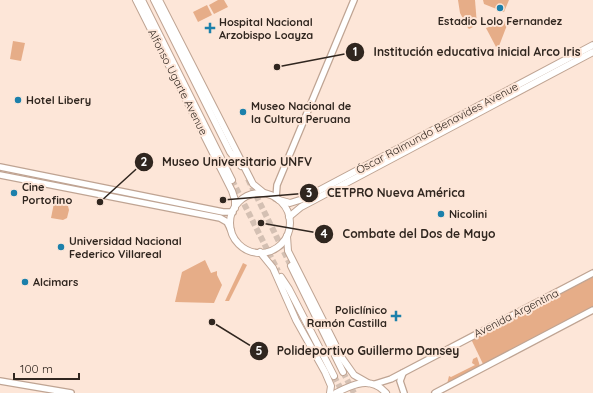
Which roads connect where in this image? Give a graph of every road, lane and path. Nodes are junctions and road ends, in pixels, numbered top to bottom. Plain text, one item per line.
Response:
1 (136, 0) edge
2 (142, 0) edge
3 (154, 0) edge
4 (159, 0) edge
5 (354, 0) edge
6 (593, 45) edge
7 (593, 52) edge
8 (0, 167) edge
9 (245, 174) tunnel mouth
10 (0, 175) edge
11 (232, 180) tunnel mouth
12 (264, 194) junction
13 (278, 199) junction
14 (234, 210) junction
15 (289, 218) junction
16 (231, 230) junction
17 (287, 236) junction
18 (260, 252) junction
19 (292, 264) junction
20 (276, 270) junction
21 (593, 273) edge
22 (593, 310) edge
23 (343, 372) tunnel mouth
24 (403, 372) junction
25 (334, 376) tunnel mouth
26 (0, 381) edge
27 (371, 383) junction
28 (71, 393) edge
29 (330, 393) edge
30 (336, 393) edge
31 (386, 393) edge
32 (404, 393) edge
33 (435, 393) edge

1 - 14 main road, Alfonso Ugarte Avenue
2 - 11 main road, Alfonso Ugarte Avenue
3 - 9 main road, Alfonso Ugarte Avenue
4 - 12 main road, Alfonso Ugarte Avenue
5 - 13 main road
6 - 13 main road, Óscar Raimundo Benavides Avenue
7 - 15 main road, Óscar Raimundo Benavides Avenue
8 - 14 main road
10 - 16 main road
12 - 13 main road
12 - 14 main road
13 - 15 main road
14 - 16 main road
15 - 17 main road
16 - 18 main road
17 - 18 main road
17 - 19 main road
18 - 20 main road
19 - 23 main road
19 - 27 main road
20 - 25 main road
20 - 29 main road
21 - 24 main road, Avenida Argentina
22 - 33 main road
24 - 27 main road, Avenida Argentina
24 - 32 main road
26 - 28 main road
27 - 30 main road
27 - 31 main road

